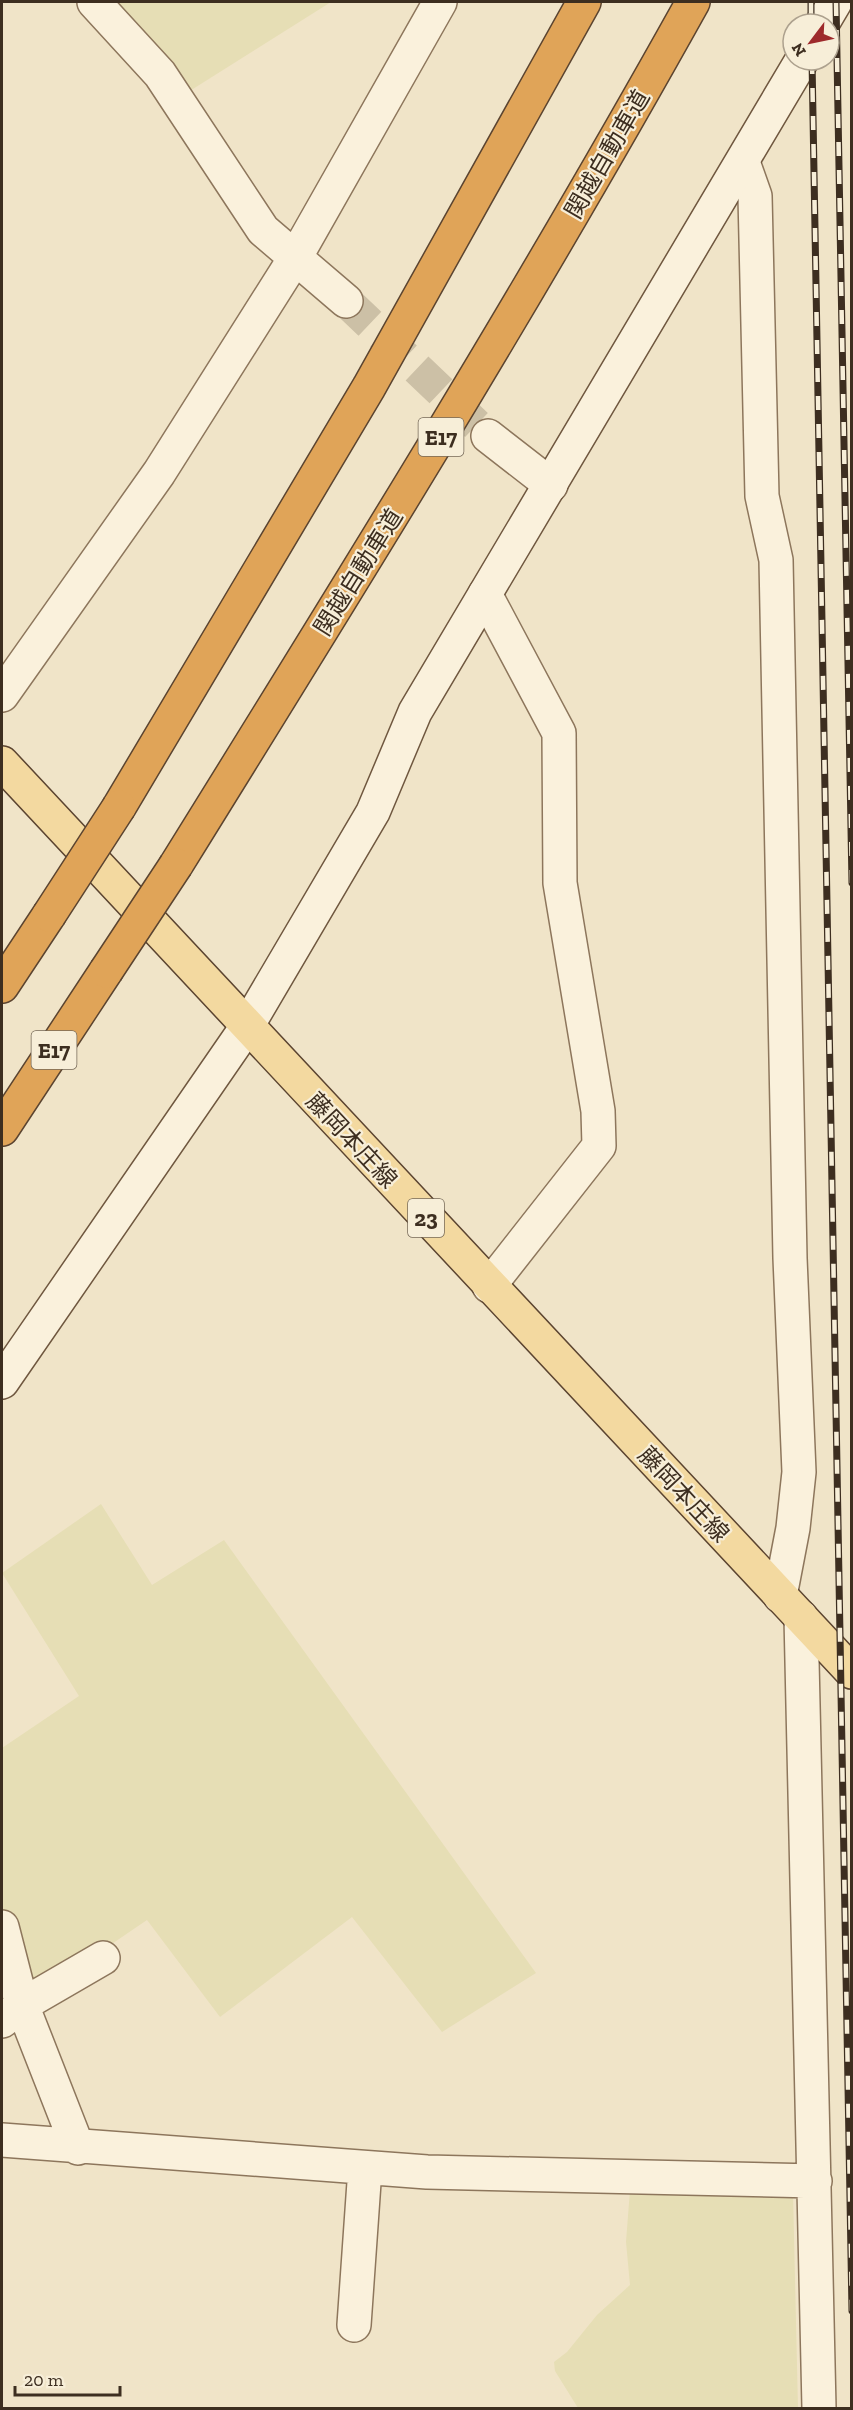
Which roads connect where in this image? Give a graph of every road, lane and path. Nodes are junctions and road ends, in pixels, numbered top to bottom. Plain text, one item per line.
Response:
1 (94, 2) edge
2 (440, 2) edge
3 (584, 2) edge
4 (693, 2) edge
5 (795, 72) edge
6 (743, 162) junction
7 (295, 258) junction
8 (346, 301) tunnel mouth
9 (488, 436) tunnel mouth
10 (551, 485) junction
11 (485, 594) junction
12 (2, 695) edge
13 (2, 763) edge
14 (2, 986) edge
15 (246, 1028) junction
16 (2, 1129) edge
17 (489, 1286) junction
18 (2, 1382) edge
19 (790, 1606) junction
20 (852, 1672) edge
21 (2, 1927) edge
22 (103, 1958) dead end
23 (12, 2013) edge
24 (2, 2140) edge
25 (78, 2148) junction
26 (365, 2168) junction
27 (815, 2181) junction
28 (354, 2325) dead end
29 (819, 2409) edge

1 - 7 street
2 - 7 street
3 - 14 highway, bridge
4 - 16 highway, 関越自動車道 / E17, bridge
5 - 6 street
6 - 10 street
6 - 19 street
7 - 8 street
7 - 12 street
9 - 10 street
10 - 11 street
11 - 15 street
11 - 17 street
13 - 15 main road, 藤岡本庄線 / 23
15 - 17 main road, 藤岡本庄線 / 23
15 - 18 street
17 - 19 main road, 藤岡本庄線 / 23
19 - 20 main road, 藤岡本庄線 / 23
19 - 27 street
21 - 23 street
22 - 23 street
23 - 25 street
24 - 25 street
25 - 26 street
26 - 27 street
26 - 28 street
27 - 29 street

